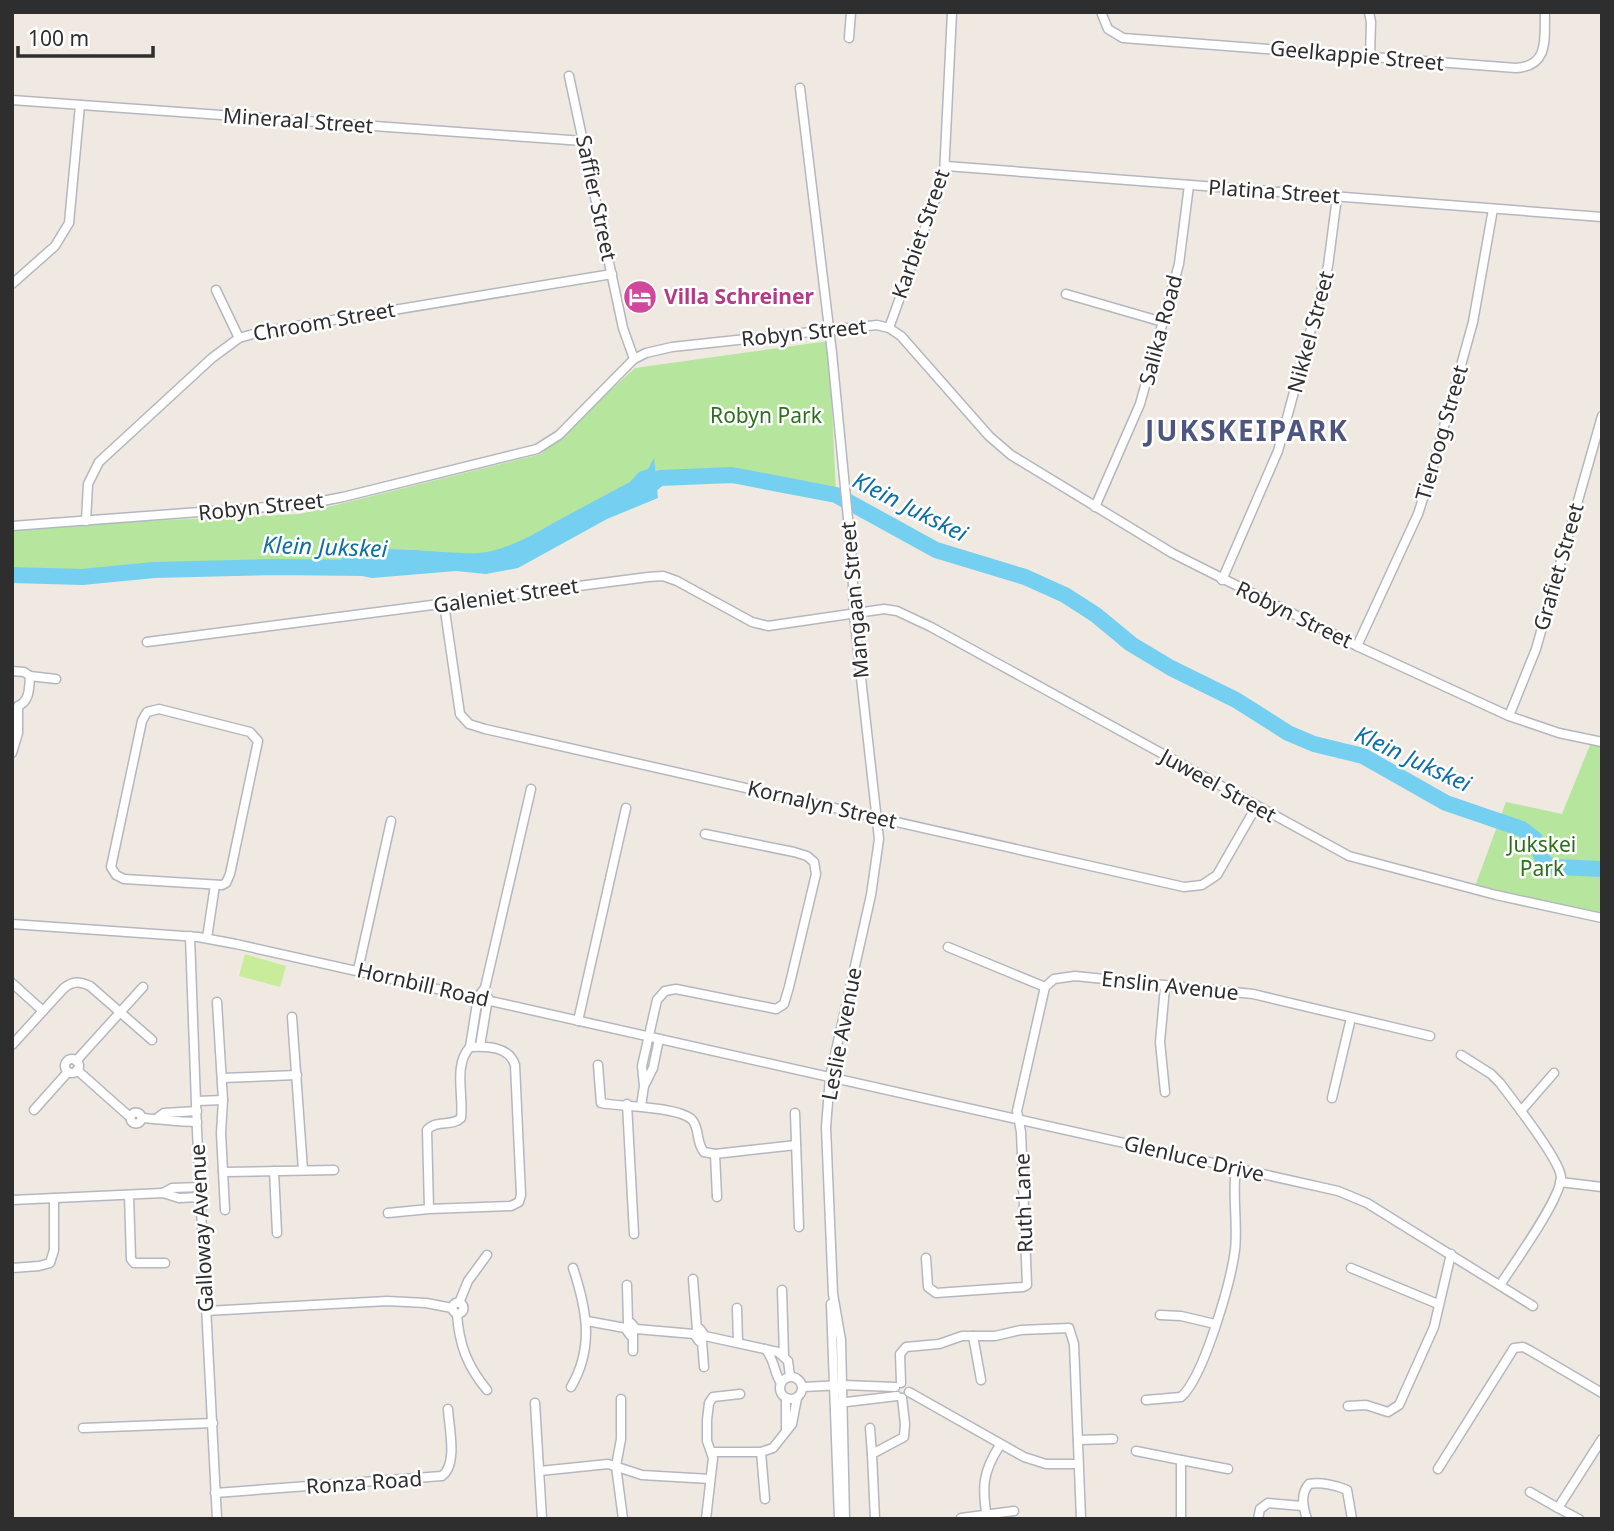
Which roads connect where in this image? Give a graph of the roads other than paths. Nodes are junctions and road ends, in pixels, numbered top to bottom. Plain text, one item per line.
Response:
1 (851, 12) edge
2 (952, 12) edge
3 (1101, 12) edge
4 (1369, 12) edge
5 (1545, 12) edge
6 (849, 38) dead end
7 (1370, 57) junction
8 (569, 76) dead end
9 (800, 88) dead end
10 (12, 100) edge
11 (80, 105) junction
12 (583, 141) junction
13 (946, 166) junction
14 (1189, 186) junction
15 (1336, 197) junction
16 (1493, 209) junction
17 (1602, 217) edge
18 (612, 274) junction
19 (12, 284) edge
20 (215, 290) dead end
21 (1066, 294) dead end
22 (1163, 322) junction
23 (889, 328) junction
24 (829, 329) junction
25 (239, 338) junction
26 (634, 359) junction
27 (1602, 416) edge
28 (1095, 507) junction
29 (86, 521) junction
30 (12, 526) edge
31 (1222, 580) junction
32 (444, 604) junction
33 (854, 615) junction
34 (148, 642) dead end
35 (1357, 646) junction
36 (12, 671) edge
37 (30, 676) junction
38 (56, 678) dead end
39 (15, 705) edge
40 (1509, 716) junction
41 (1602, 742) edge
42 (12, 753) edge
43 (531, 789) dead end
44 (1256, 807) junction
45 (626, 808) dead end
46 (878, 819) junction
47 (391, 821) dead end
48 (705, 834) dead end
49 (215, 886) junction
50 (1602, 918) edge
51 (12, 924) edge
52 (190, 936) junction
53 (208, 938) junction
54 (948, 947) dead end
55 (358, 970) junction
56 (12, 983) edge
57 (143, 987) dead end
58 (1165, 987) junction
59 (485, 988) junction
60 (1045, 988) junction
61 (478, 997) junction
62 (489, 1000) junction
63 (216, 1002) dead end
64 (43, 1011) junction
65 (120, 1013) junction
66 (292, 1017) dead end
67 (1351, 1018) junction
68 (578, 1021) junction
69 (1430, 1036) dead end
70 (648, 1037) junction
71 (659, 1039) junction
72 (152, 1040) dead end
73 (12, 1045) edge
74 (480, 1046) junction
75 (470, 1047) junction
76 (1461, 1055) dead end
77 (598, 1065) dead end
78 (74, 1068) junction
79 (1554, 1073) dead end
80 (297, 1075) junction
81 (830, 1077) junction
82 (222, 1078) junction
83 (644, 1086) junction
84 (1165, 1092) dead end
85 (1332, 1098) dead end
86 (223, 1100) junction
87 (197, 1101) junction
88 (627, 1104) junction
89 (641, 1106) junction
90 (34, 1110) dead end
91 (197, 1111) junction
92 (1521, 1111) junction
93 (795, 1114) dead end
94 (156, 1119) junction
95 (1019, 1120) junction
96 (197, 1122) junction
97 (796, 1145) junction
98 (715, 1154) junction
99 (1236, 1168) junction
100 (303, 1170) junction
101 (334, 1170) dead end
102 (274, 1171) junction
103 (223, 1172) junction
104 (1560, 1182) junction
105 (200, 1187) junction
106 (1602, 1187) edge
107 (163, 1193) junction
108 (129, 1195) junction
109 (717, 1197) dead end
110 (54, 1198) junction
111 (200, 1198) junction
112 (12, 1199) edge
113 (429, 1209) junction
114 (225, 1210) dead end
115 (388, 1213) dead end
116 (799, 1227) dead end
117 (277, 1233) dead end
118 (634, 1234) dead end
119 (1451, 1254) junction
120 (487, 1255) dead end
121 (926, 1258) dead end
122 (165, 1263) dead end
123 (12, 1268) edge
124 (573, 1268) dead end
125 (1351, 1268) dead end
126 (693, 1279) dead end
127 (627, 1285) dead end
128 (1500, 1285) junction
129 (782, 1290) dead end
130 (1438, 1304) junction
131 (1533, 1306) dead end
132 (456, 1308) junction
133 (737, 1308) dead end
134 (206, 1311) junction
135 (1160, 1315) dead end
136 (587, 1321) junction
137 (1215, 1324) junction
138 (627, 1326) junction
139 (635, 1332) junction
140 (696, 1332) junction
141 (973, 1336) junction
142 (704, 1338) junction
143 (738, 1342) junction
144 (765, 1349) junction
145 (633, 1351) dead end
146 (784, 1356) junction
147 (704, 1367) dead end
148 (790, 1376) junction
149 (981, 1381) dead end
150 (781, 1383) junction
151 (839, 1385) junction
152 (571, 1387) dead end
153 (803, 1387) junction
154 (1600, 1389) edge
155 (487, 1390) dead end
156 (901, 1391) junction
157 (740, 1394) dead end
158 (786, 1398) junction
159 (797, 1398) junction
160 (621, 1399) dead end
161 (1146, 1400) dead end
162 (535, 1402) dead end
163 (839, 1403) junction
164 (1348, 1406) dead end
165 (448, 1409) dead end
166 (213, 1423) junction
167 (83, 1428) dead end
168 (870, 1428) dead end
169 (786, 1430) junction
170 (1113, 1439) dead end
171 (1602, 1439) edge
172 (1077, 1440) junction
173 (1000, 1446) junction
174 (1136, 1451) dead end
175 (712, 1452) junction
176 (761, 1452) junction
177 (872, 1454) junction
178 (1181, 1460) junction
179 (1078, 1464) junction
180 (616, 1466) junction
181 (1228, 1469) dead end
182 (1438, 1469) dead end
183 (540, 1471) junction
184 (710, 1479) junction
185 (1530, 1492) dead end
186 (215, 1493) junction
187 (765, 1499) dead end
188 (1302, 1506) junction
189 (1558, 1508) junction
190 (1014, 1511) dead end
191 (987, 1517) edge
192 (961, 1518) edge
193 (217, 1519) edge
194 (542, 1519) edge
195 (623, 1519) edge
196 (706, 1519) edge
197 (839, 1519) edge
198 (845, 1519) edge
199 (875, 1519) edge
200 (1081, 1519) edge
201 (1181, 1519) edge
202 (1258, 1519) edge
203 (1307, 1519) edge
204 (1352, 1519) edge
205 (1579, 1519) edge

1 - 6 street
2 - 13 street, Karbiet Street
3 - 7 street, Geelkappie Street
4 - 7 street
5 - 7 street, Geelkappie Street
8 - 12 street, Saffier Street
9 - 24 street, Mangaan Street
10 - 11 street, Mineraal Street
11 - 12 street, Mineraal Street
11 - 19 street
12 - 18 street, Saffier Street
13 - 14 street, Platina Street
13 - 23 street, Karbiet Street
14 - 15 street, Platina Street
14 - 22 street, Salika Road
15 - 16 street, Platina Street
15 - 31 street, Nikkel Street
16 - 17 street, Platina Street
16 - 35 street, Tieroog Street
18 - 25 street, Chroom Street
18 - 26 street, Saffier Street
20 - 25 street
21 - 22 street
22 - 28 street, Salika Road
23 - 24 street, Robyn Street
23 - 28 street, Robyn Street
24 - 26 street, Robyn Street
24 - 33 street, Mangaan Street
25 - 29 street, Chroom Street
26 - 29 street, Robyn Street
27 - 40 street, Grafiet Street
28 - 31 street, Robyn Street
29 - 30 street, Robyn Street
31 - 35 street, Robyn Street
32 - 33 street, Galeniet Street
32 - 34 street, Galeniet Street
32 - 46 street, Kornalyn Street
33 - 44 street, Juweel Street
33 - 46 street, Mangaan Street
35 - 40 street, Robyn Street
36 - 37 street
37 - 38 street
37 - 39 street
39 - 42 street
40 - 41 street, Robyn Street
43 - 59 street
44 - 46 street, Kornalyn Street
44 - 50 street, Juweel Street
45 - 68 street
46 - 81 street, Leslie Avenue
47 - 55 street
48 - 70 street
49 - 49 street
49 - 53 street
51 - 52 street, Hornbill Road
52 - 53 street, Hornbill Road
52 - 87 street, Galloway Avenue
53 - 55 street, Hornbill Road
54 - 60 street
55 - 61 street, Hornbill Road
56 - 64 street
57 - 65 street
58 - 60 street, Enslin Avenue
58 - 67 street, Enslin Avenue
58 - 84 street
59 - 61 street
59 - 62 street
60 - 95 street
61 - 62 street, Hornbill Road
61 - 75 street
62 - 68 street, Hornbill Road
62 - 74 street
63 - 82 street
64 - 65 street
64 - 73 street
65 - 72 street
65 - 78 street
66 - 80 street
67 - 69 street, Enslin Avenue
67 - 85 street
68 - 70 street, Hornbill Road
70 - 71 street, Hornbill Road
70 - 83 street
71 - 81 street, Hornbill Road
71 - 83 street
74 - 75 street
74 - 113 street
75 - 113 street
76 - 92 street
77 - 88 street
78 - 90 street
78 - 94 street
79 - 92 street
80 - 82 street
80 - 100 street
81 - 95 street, Glenluce Drive
81 - 151 street, Leslie Avenue
82 - 86 street
83 - 89 street
86 - 87 street
86 - 103 street
87 - 91 street, Galloway Avenue
88 - 89 street
88 - 118 street
89 - 98 street
91 - 94 street
91 - 96 street, Galloway Avenue
92 - 104 street
93 - 97 street
94 - 96 street
95 - 99 street, Glenluce Drive
95 - 121 street, Ruth Lane
96 - 105 street, Galloway Avenue
97 - 98 street
97 - 116 street
98 - 109 street
99 - 119 street, Glenluce Drive
99 - 137 street
100 - 101 street
100 - 102 street
102 - 103 street
102 - 117 street
103 - 114 street
104 - 106 street
104 - 128 street
105 - 107 street
105 - 111 street, Galloway Avenue
107 - 108 street
107 - 111 street
108 - 110 street
108 - 122 street
110 - 112 street
110 - 123 street
111 - 134 street, Galloway Avenue
113 - 115 street
119 - 128 street, Glenluce Drive
119 - 130 street
120 - 132 street
124 - 136 street
125 - 130 street
126 - 140 street
127 - 138 street
128 - 131 street, Glenluce Drive
129 - 146 street
130 - 164 street
132 - 134 street
132 - 155 street
133 - 143 street
134 - 166 street, Galloway Avenue
135 - 137 street
136 - 138 street
136 - 152 street
137 - 161 street
138 - 139 street
139 - 140 street
139 - 145 street
140 - 142 street
141 - 149 street
141 - 156 street
141 - 172 street
142 - 143 street
142 - 147 street
143 - 144 street
144 - 146 street
144 - 150 street
146 - 148 street
148 - 150 street
148 - 153 street
150 - 158 street
151 - 153 street
151 - 156 street
151 - 163 street, Leslie Avenue
153 - 159 street
154 - 182 street
156 - 163 street
156 - 173 street
156 - 177 street
157 - 175 street
158 - 159 street
158 - 169 street
159 - 169 street
160 - 180 street
162 - 183 street
163 - 197 street, Leslie Avenue
163 - 198 street, Leslie Avenue
165 - 186 street, Ronza Road
166 - 167 street
166 - 186 street, Galloway Avenue
168 - 177 street
169 - 176 street
170 - 172 street
171 - 189 street
172 - 179 street
173 - 179 street
173 - 191 street
174 - 178 street
175 - 176 street
175 - 184 street
176 - 187 street
177 - 199 street
178 - 181 street
178 - 201 street
179 - 200 street
180 - 183 street
180 - 184 street
180 - 195 street
183 - 194 street
184 - 196 street
185 - 189 street
186 - 193 street, Galloway Avenue
188 - 202 street
188 - 203 street
188 - 204 street
189 - 205 street
190 - 191 street
191 - 192 street

